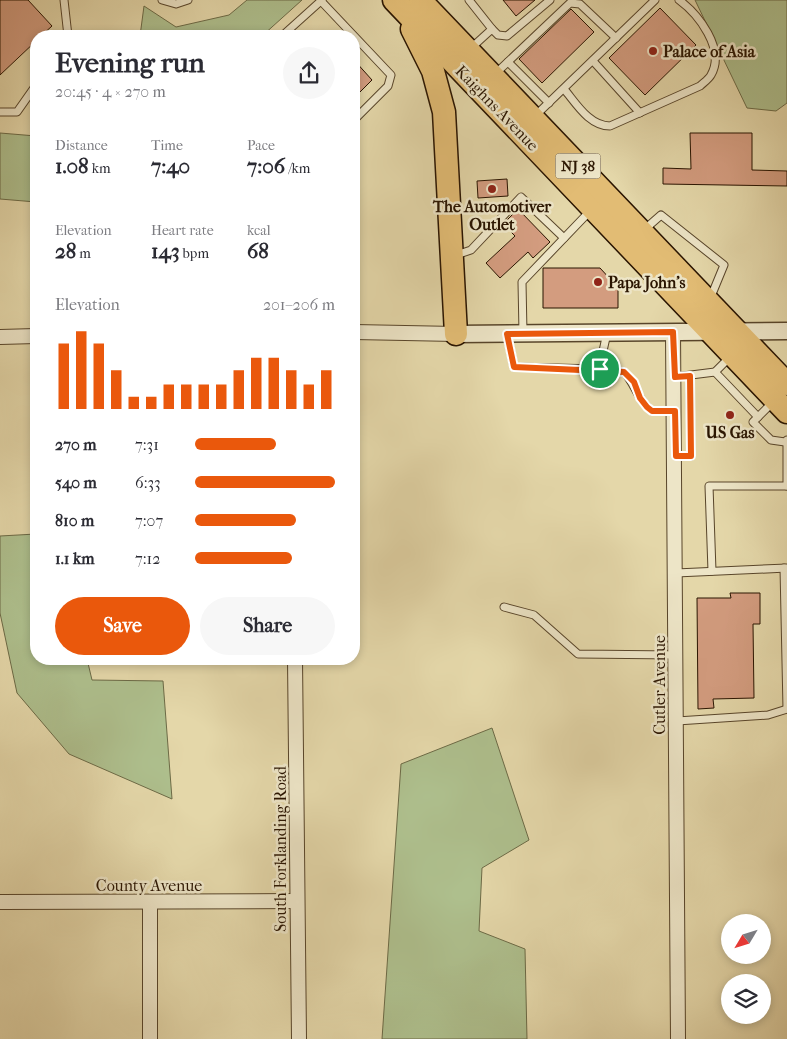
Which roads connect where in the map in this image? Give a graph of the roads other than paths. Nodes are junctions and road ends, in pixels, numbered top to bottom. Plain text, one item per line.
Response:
1 (64, 0) edge
2 (162, 0) edge
3 (188, 0) edge
4 (321, 0) edge
5 (469, 0) edge
6 (550, 0) edge
7 (655, 0) edge
8 (679, 0) edge
9 (405, 3) edge
10 (492, 29) junction
11 (67, 30) edge
12 (288, 30) edge
13 (349, 30) edge
14 (616, 38) junction
15 (360, 42) edge
16 (468, 51) junction
17 (593, 61) junction
18 (500, 69) junction
19 (564, 89) junction
20 (30, 94) edge
21 (541, 111) junction
22 (0, 112) edge
23 (640, 113) junction
24 (360, 114) edge
25 (593, 208) junction
26 (642, 232) junction
27 (564, 238) junction
28 (453, 256) junction
29 (709, 302) junction
30 (710, 331) junction
31 (737, 331) junction
32 (787, 331) edge
33 (360, 332) edge
34 (608, 332) junction
35 (673, 332) junction
36 (456, 334) junction
37 (515, 334) junction
38 (30, 336) edge
39 (0, 337) edge
40 (733, 355) junction
41 (600, 369) junction
42 (715, 372) junction
43 (690, 376) junction
44 (675, 377) junction
45 (783, 398) edge
46 (675, 411) junction
47 (758, 417) junction
48 (786, 441) edge
49 (676, 456) junction
50 (787, 486) edge
51 (786, 568) edge
52 (712, 571) junction
53 (676, 573) junction
54 (504, 607) dead end
55 (676, 655) junction
56 (295, 665) edge
57 (787, 709) edge
58 (677, 721) junction
59 (298, 901) junction
60 (0, 902) edge
61 (150, 902) junction
62 (150, 1039) edge
63 (299, 1039) edge
64 (678, 1039) edge

1 - 11 lane
2 - 3 lane
4 - 12 lane
4 - 13 lane
5 - 10 lane
6 - 10 lane
7 - 14 lane
8 - 23 lane
9 - 16 highway, Kaighns Avenue / NJ 38
9 - 25 highway, Kaighns Avenue / NJ 38
9 - 28 highway
10 - 16 lane
14 - 17 lane
14 - 18 lane
15 - 24 lane
16 - 18 highway, Kaighns Avenue / NJ 38
17 - 19 lane
17 - 23 lane
18 - 21 highway, Kaighns Avenue / NJ 38
19 - 21 lane
19 - 23 lane
20 - 22 lane
21 - 26 highway, Kaighns Avenue / NJ 38
25 - 27 lane
25 - 30 highway, Kaighns Avenue / NJ 38
26 - 29 highway, Kaighns Avenue / NJ 38
26 - 29 lane
27 - 28 lane
27 - 37 lane
28 - 36 highway
29 - 31 highway, Kaighns Avenue / NJ 38
30 - 31 street
30 - 35 street
30 - 40 highway, Kaighns Avenue / NJ 38
31 - 32 street
31 - 45 highway, Kaighns Avenue / NJ 38
33 - 36 street
34 - 35 street
34 - 37 street
34 - 41 lane
35 - 44 street, Cutler Avenue
36 - 37 street
37 - 41 lane
38 - 39 street
40 - 42 lane
40 - 45 highway, Kaighns Avenue / NJ 38
41 - 46 lane
42 - 43 lane
42 - 47 lane
43 - 44 lane
43 - 49 lane
44 - 46 street, Cutler Avenue
45 - 47 lane
46 - 49 street, Cutler Avenue
47 - 48 lane
48 - 50 lane
49 - 53 street, Cutler Avenue
50 - 52 lane
51 - 52 lane
51 - 57 lane
52 - 53 lane
53 - 55 street, Cutler Avenue
54 - 55 lane
55 - 58 street, Cutler Avenue
56 - 59 street, South Forklanding Road
57 - 58 lane
58 - 64 street, Cutler Avenue
59 - 61 street, County Avenue
59 - 63 street, South Forklanding Road
60 - 61 street, County Avenue
61 - 62 street

